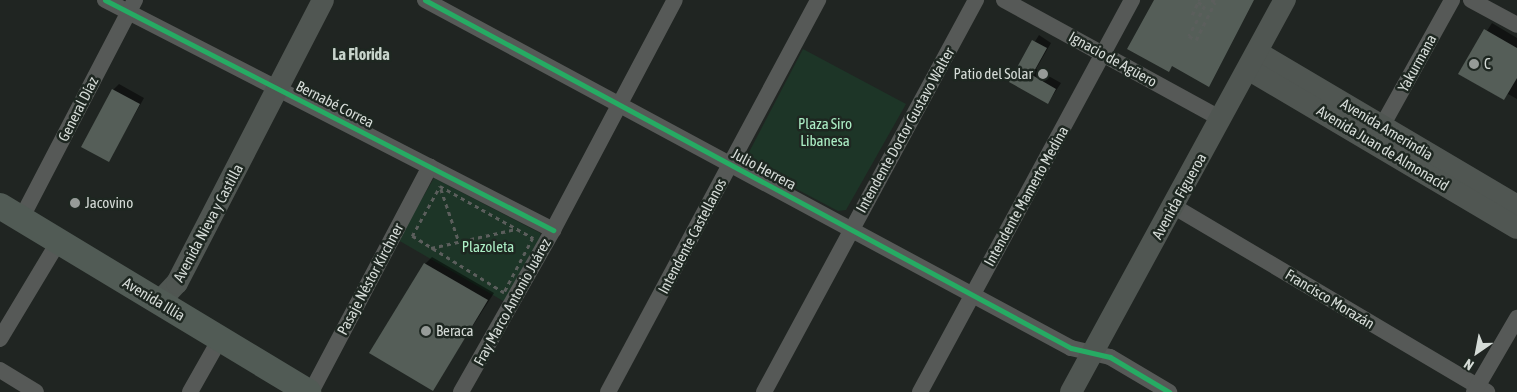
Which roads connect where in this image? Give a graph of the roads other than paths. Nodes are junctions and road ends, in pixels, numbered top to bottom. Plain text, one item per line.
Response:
1 (105, 0) edge
2 (308, 0) edge
3 (323, 0) edge
4 (426, 0) edge
5 (675, 0) edge
6 (818, 0) edge
7 (976, 0) edge
8 (1004, 0) edge
9 (1132, 0) edge
10 (1285, 0) edge
11 (1452, 0) edge
12 (1471, 0) edge
13 (132, 6) edge
14 (1517, 25) edge
15 (1104, 54) junction
16 (1253, 60) junction
17 (272, 85) junction
18 (620, 104) junction
19 (1221, 119) junction
20 (1382, 126) junction
21 (730, 165) junction
22 (430, 166) junction
23 (1173, 206) junction
24 (1517, 206) edge
25 (11, 212) edge
26 (546, 226) junction
27 (1517, 228) edge
28 (850, 229) junction
29 (59, 242) junction
30 (972, 294) junction
31 (159, 302) junction
32 (1517, 318) edge
33 (0, 339) edge
34 (220, 339) junction
35 (1092, 353) junction
36 (0, 370) edge
37 (1480, 390) edge
38 (36, 392) edge
39 (190, 392) edge
40 (309, 392) edge
41 (461, 392) edge
42 (608, 392) edge
43 (764, 392) edge
44 (920, 392) edge
45 (1072, 392) edge
46 (1169, 392) edge

1 - 13 street, Bernabé Correa
2 - 17 street, Avenida Nieva y Castilla
3 - 17 street, Avenida Nieva y Castilla
4 - 18 street, Julio Herrera
5 - 18 street, Fray Marco Antonio Juárez
6 - 21 street, Intendente Castellanos
7 - 28 street, Intendente Doctor Gustavo Walter
8 - 15 street, Ignacio de Agüero
9 - 15 street, Intendente Mamerto Medina
10 - 16 street, Avenida Figueroa
11 - 20 street, Yakurmana
12 - 14 street
13 - 17 street, Bernabé Correa
13 - 25 street, General Díaz
15 - 19 street, Ignacio de Agüero
15 - 30 street, Intendente Mamerto Medina
16 - 19 street, Avenida Figueroa
16 - 20 street, Avenida Amerindia
16 - 27 street, Avenida Juan de Almonacid
17 - 22 street, Bernabé Correa
17 - 31 street, Avenida Nieva y Castilla
18 - 21 street, Julio Herrera
18 - 26 street, Fray Marco Antonio Juárez
19 - 23 street, Avenida Figueroa
20 - 24 street, Avenida Amerindia
21 - 28 street, Julio Herrera
21 - 42 street, Intendente Castellanos
22 - 26 street, Bernabé Correa
22 - 40 street, Pasaje Néstor Kirchner
23 - 35 street, Avenida Figueroa
23 - 37 street, Francisco Morazán
25 - 29 main road, Avenida Illia
26 - 41 street, Fray Marco Antonio Juárez
28 - 30 street, Julio Herrera
28 - 43 street, Intendente Doctor Gustavo Walter
29 - 31 main road, Avenida Illia
29 - 33 street
30 - 35 street, Julio Herrera
30 - 44 street, Intendente Mamerto Medina
31 - 34 main road, Avenida Illia
32 - 37 street
34 - 39 street
34 - 40 main road, Avenida Illia
35 - 45 street, Avenida Figueroa
35 - 46 street, Julio Herrera
36 - 38 street

